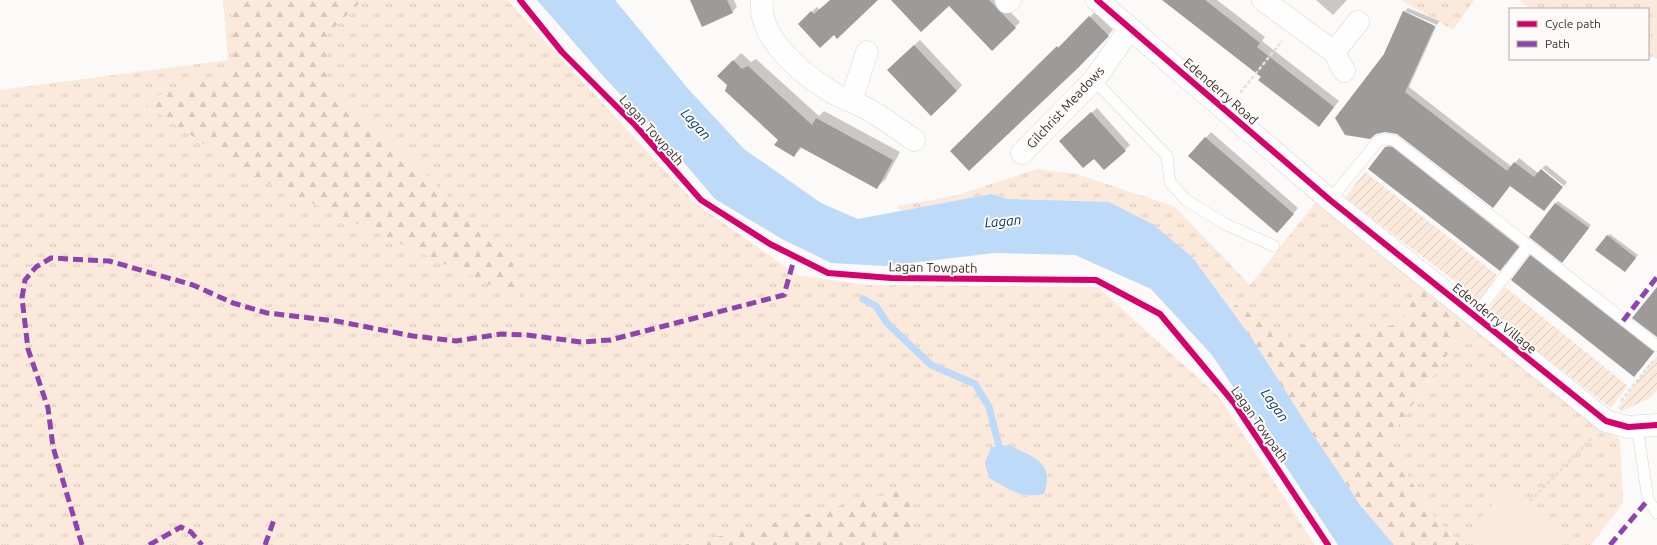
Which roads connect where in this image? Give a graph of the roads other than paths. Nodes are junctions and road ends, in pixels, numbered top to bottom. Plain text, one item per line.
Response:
1 (762, 0) edge
2 (1006, 0) edge
3 (1010, 0) edge
4 (1097, 0) edge
5 (1263, 0) edge
6 (1358, 22) dead end
7 (1138, 35) junction
8 (867, 52) dead end
9 (1334, 52) junction
10 (1344, 72) dead end
11 (1094, 80) junction
12 (850, 101) junction
13 (914, 140) dead end
14 (1022, 153) dead end
15 (1330, 200) junction
16 (1274, 246) dead end
17 (1528, 246) junction
18 (1475, 315) junction
19 (1657, 346) edge
20 (1647, 426) edge
21 (1657, 514) edge

1 - 12 street
2 - 3 street
4 - 7 street, Edenderry Road
5 - 9 street
6 - 9 street
7 - 11 street, Gilchrist Meadows
7 - 15 street, Edenderry Road
8 - 12 street
9 - 10 street
11 - 14 street, Gilchrist Meadows
11 - 16 lane
12 - 13 street
15 - 17 lane
15 - 18 street, Edenderry Village
17 - 18 lane
17 - 19 lane
18 - 20 street, Edenderry Village
20 - 21 lane

